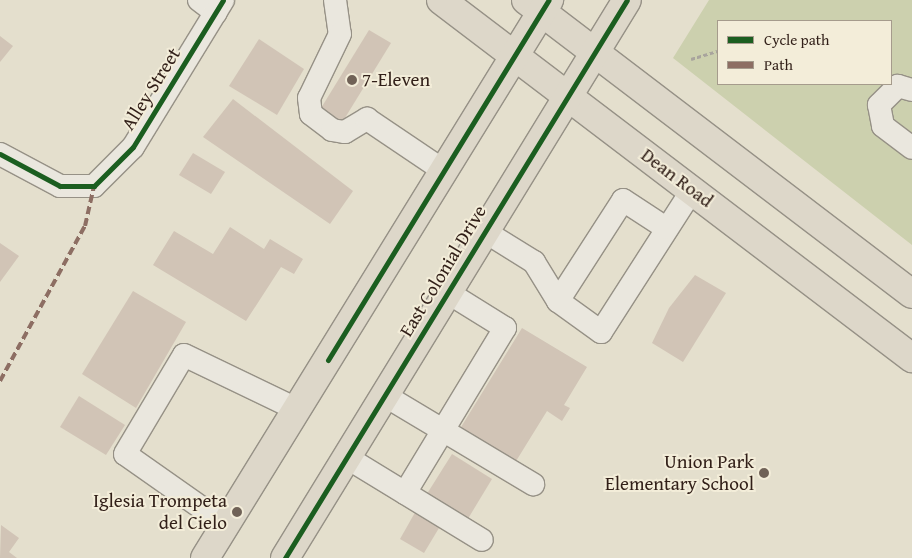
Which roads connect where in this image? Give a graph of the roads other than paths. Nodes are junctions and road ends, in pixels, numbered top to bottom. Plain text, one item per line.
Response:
1 (335, 0) edge
2 (441, 0) edge
3 (627, 0) edge
4 (213, 4) edge
5 (539, 4) edge
6 (595, 52) junction
7 (515, 56) junction
8 (912, 90) edge
9 (568, 96) junction
10 (912, 148) edge
11 (0, 154) edge
12 (444, 171) junction
13 (692, 190) junction
14 (666, 228) junction
15 (484, 231) junction
16 (447, 292) junction
17 (912, 294) edge
18 (558, 301) junction
19 (912, 358) edge
20 (384, 395) junction
21 (296, 409) junction
22 (442, 430) junction
23 (346, 458) junction
24 (533, 484) dead end
25 (405, 493) junction
26 (226, 525) junction
27 (482, 540) dead end
28 (206, 558) edge
29 (285, 558) edge

1 - 12 street
2 - 7 main road, Dean Road
3 - 6 main road, East Colonial Drive
4 - 11 street, Alley Street
5 - 6 main road
5 - 7 main road
6 - 9 main road, East Colonial Drive
6 - 17 main road
7 - 9 main road, Dean Road
7 - 12 main road
8 - 10 street
9 - 13 main road, Dean Road
9 - 15 main road, East Colonial Drive
12 - 21 main road
13 - 14 street
13 - 19 main road, Dean Road
14 - 18 street
14 - 18 street
15 - 16 main road, East Colonial Drive
15 - 18 street
16 - 20 main road, East Colonial Drive
16 - 22 street
20 - 22 street
20 - 23 main road, East Colonial Drive
21 - 26 main road
21 - 26 street
22 - 24 street
22 - 25 street
23 - 25 street
23 - 29 main road, East Colonial Drive
25 - 27 street
26 - 28 main road

